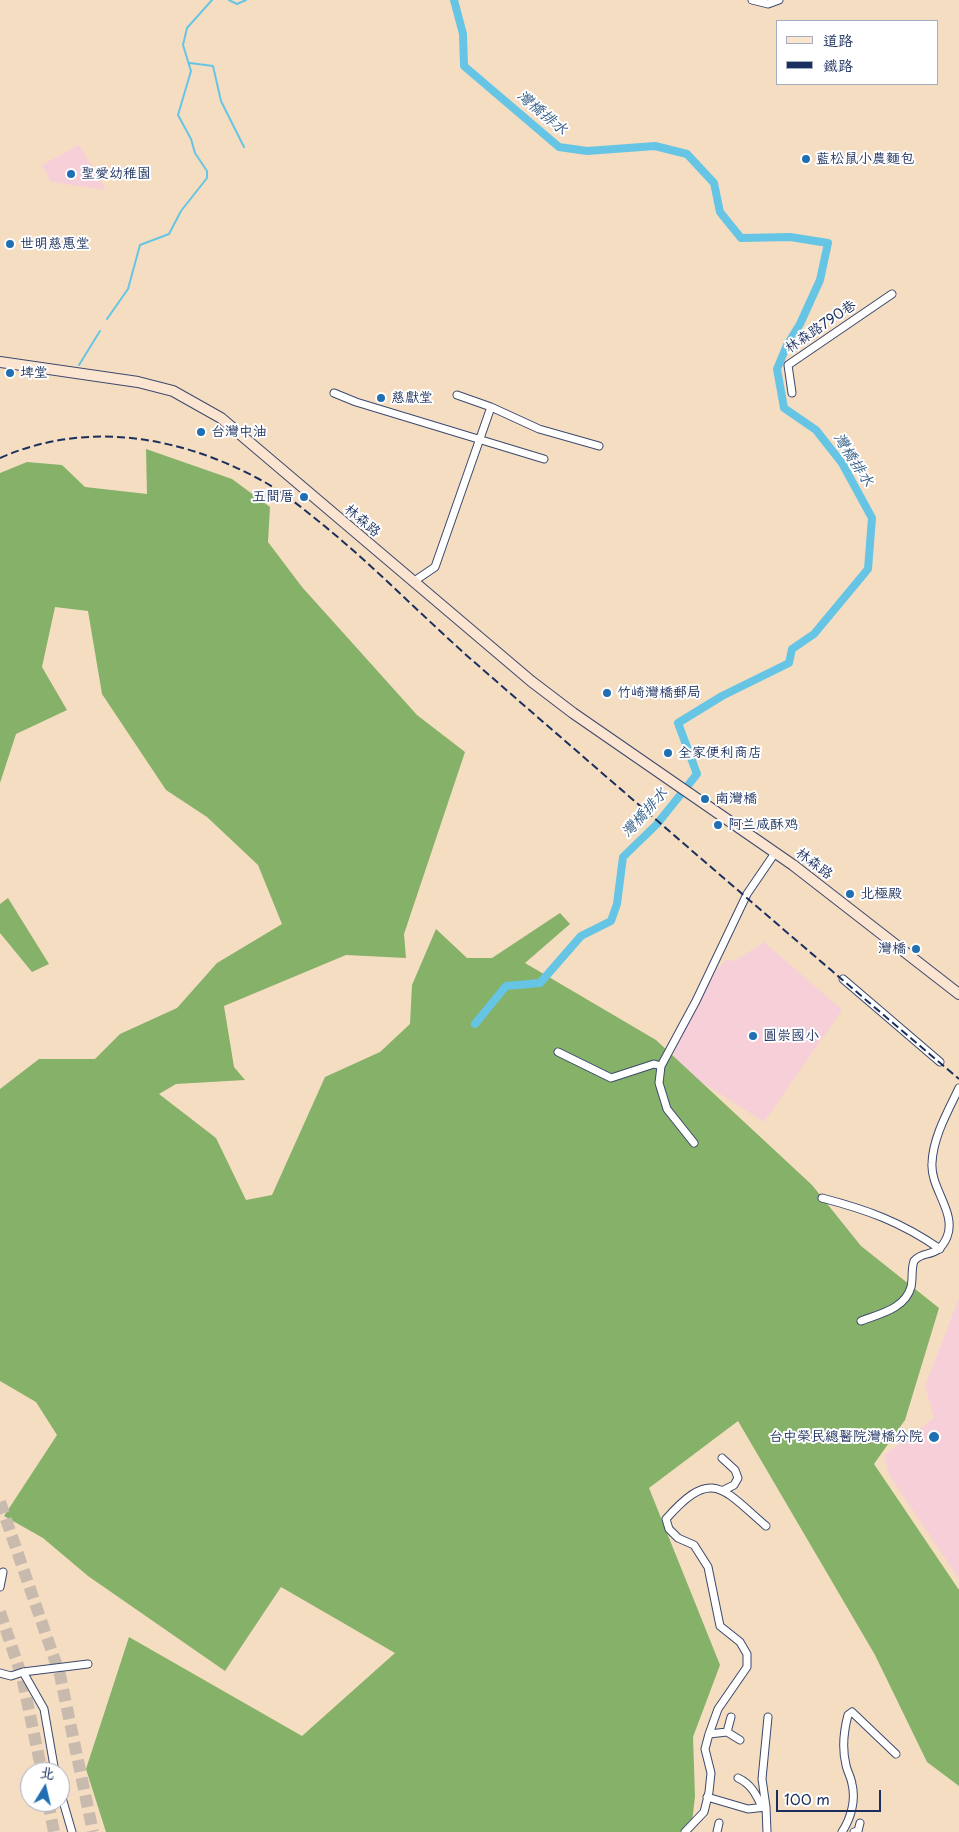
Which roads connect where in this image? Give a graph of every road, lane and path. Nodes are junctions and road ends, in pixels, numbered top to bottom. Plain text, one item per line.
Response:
1 (752, 0) edge
2 (779, 0) edge
3 (892, 294) dead end
4 (0, 362) edge
5 (334, 393) dead end
6 (792, 393) dead end
7 (457, 396) dead end
8 (491, 407) junction
9 (480, 439) junction
10 (599, 446) dead end
11 (544, 459) dead end
12 (413, 582) junction
13 (775, 853) junction
14 (843, 979) dead end
15 (959, 994) edge
16 (558, 1052) dead end
17 (940, 1062) dead end
18 (662, 1066) junction
19 (959, 1088) edge
20 (694, 1143) dead end
21 (822, 1198) dead end
22 (940, 1249) junction
23 (861, 1321) dead end
24 (722, 1458) dead end
25 (724, 1490) junction
26 (766, 1526) dead end
27 (3, 1572) dead end
28 (0, 1587) edge
29 (88, 1664) dead end
30 (23, 1672) junction
31 (0, 1673) edge
32 (731, 1717) dead end
33 (768, 1717) dead end
34 (727, 1732) junction
35 (708, 1734) junction
36 (740, 1740) dead end
37 (896, 1754) dead end
38 (53, 1762) edge
39 (738, 1778) dead end
40 (707, 1797) junction
41 (764, 1807) junction
42 (66, 1812) edge
43 (719, 1823) dead end
44 (860, 1823) dead end
45 (686, 1830) edge
46 (72, 1832) edge
47 (696, 1832) edge
48 (717, 1832) edge
49 (767, 1832) edge
50 (842, 1832) edge
51 (854, 1832) edge

1 - 2 street
3 - 6 street, 林森路790巷
4 - 12 main road, 林森路
5 - 9 street
7 - 8 street
8 - 9 street
8 - 10 street
9 - 11 street
9 - 12 street
12 - 13 main road, 林森路
13 - 15 main road, 林森路
13 - 18 street
14 - 17 street
16 - 18 street
18 - 20 street
19 - 22 street
21 - 22 street
22 - 23 street
24 - 25 street
25 - 26 street
25 - 35 street
27 - 28 street
29 - 30 street
30 - 31 street
30 - 38 street
32 - 34 street
33 - 41 street
34 - 35 street
34 - 36 street
35 - 40 street
37 - 50 street
39 - 41 street
40 - 41 street
40 - 45 street
41 - 49 street
42 - 46 street
43 - 48 street
44 - 51 street
45 - 47 street

